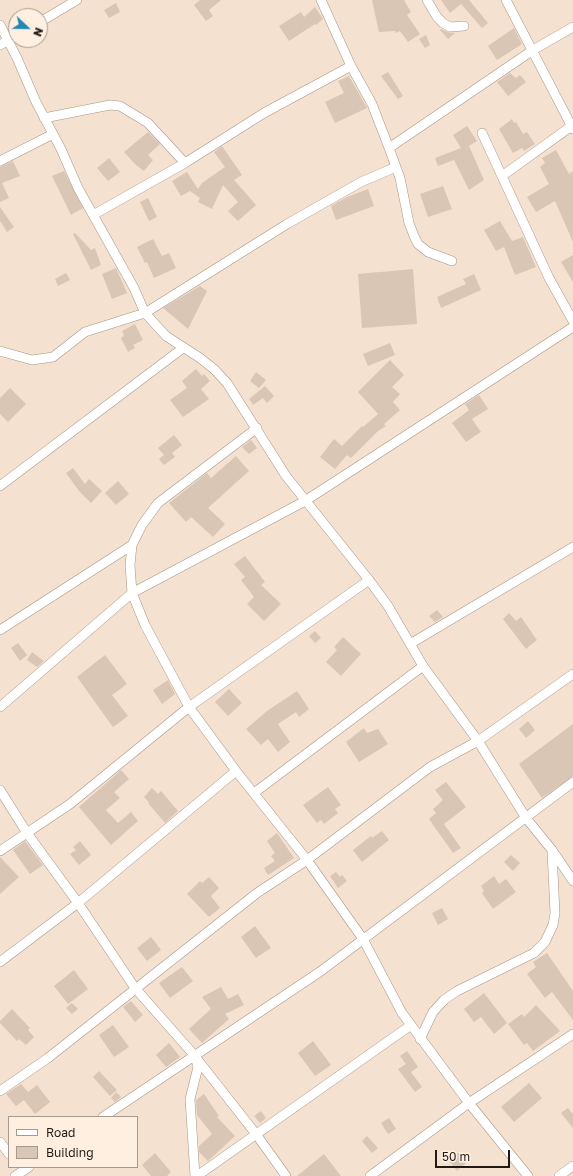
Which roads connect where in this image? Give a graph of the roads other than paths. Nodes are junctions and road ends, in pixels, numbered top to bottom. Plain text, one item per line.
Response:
1 (77, 0) edge
2 (321, 0) edge
3 (428, 0) edge
4 (506, 0) edge
5 (48, 17) edge
6 (0, 25) edge
7 (464, 26) dead end
8 (573, 27) edge
9 (8, 34) edge
10 (16, 48) edge
11 (533, 50) junction
12 (352, 66) junction
13 (44, 118) junction
14 (572, 127) edge
15 (482, 133) dead end
16 (53, 134) junction
17 (389, 148) junction
18 (0, 161) edge
19 (185, 164) junction
20 (396, 167) junction
21 (502, 176) junction
22 (93, 216) junction
23 (452, 261) dead end
24 (145, 313) junction
25 (573, 321) edge
26 (573, 327) edge
27 (183, 348) junction
28 (0, 351) edge
29 (257, 428) junction
30 (0, 486) edge
31 (305, 501) junction
32 (132, 545) junction
33 (573, 547) edge
34 (369, 580) junction
35 (132, 593) junction
36 (0, 630) edge
37 (410, 644) junction
38 (423, 666) junction
39 (573, 674) edge
40 (0, 707) edge
41 (189, 707) junction
42 (478, 741) junction
43 (236, 771) junction
44 (573, 782) edge
45 (0, 790) edge
46 (254, 793) junction
47 (526, 818) junction
48 (27, 833) junction
49 (552, 850) junction
50 (0, 851) edge
51 (307, 860) junction
52 (573, 881) edge
53 (78, 903) junction
54 (363, 939) junction
55 (0, 962) edge
56 (135, 988) junction
57 (411, 1025) junction
58 (573, 1034) edge
59 (420, 1039) junction
60 (195, 1056) junction
61 (0, 1091) edge
62 (469, 1102) junction
63 (105, 1116) edge
64 (256, 1134) junction
65 (0, 1142) edge
66 (8, 1153) edge
67 (573, 1166) edge
68 (196, 1176) edge
69 (286, 1176) edge
70 (370, 1176) edge
71 (528, 1176) edge
72 (559, 1176) edge

1 - 5 street
2 - 12 street
3 - 7 street
4 - 11 street
6 - 9 street
8 - 11 street
10 - 13 street
11 - 14 street
11 - 17 street
12 - 17 street
12 - 19 street
13 - 16 street
13 - 19 street
14 - 21 street
15 - 21 street
16 - 18 street
16 - 22 street
17 - 20 street
19 - 22 street
20 - 23 street
20 - 24 street
21 - 25 street
22 - 24 street
24 - 27 street
24 - 28 street
26 - 31 street
27 - 29 street
27 - 30 street
29 - 31 street
29 - 32 street
31 - 34 street
31 - 35 street
32 - 35 street
32 - 36 street
33 - 37 street
34 - 37 street
34 - 41 street
35 - 40 street
35 - 41 street
37 - 38 street
38 - 42 street
38 - 46 street
39 - 42 street
41 - 43 street
41 - 48 street
42 - 47 street
42 - 51 street
43 - 46 street
43 - 53 street
44 - 47 street
45 - 48 street
46 - 51 street
47 - 49 street
47 - 54 street
48 - 50 street
48 - 53 street
49 - 52 street
49 - 59 street
51 - 54 street
51 - 56 street
53 - 55 street
53 - 56 street
54 - 57 street
54 - 60 street
56 - 60 street
56 - 61 street
57 - 59 street
57 - 64 street
58 - 62 street
59 - 62 street
60 - 63 street
60 - 64 street
60 - 68 street
62 - 70 street
62 - 71 street
64 - 68 street
64 - 69 street
65 - 66 street
67 - 72 street

